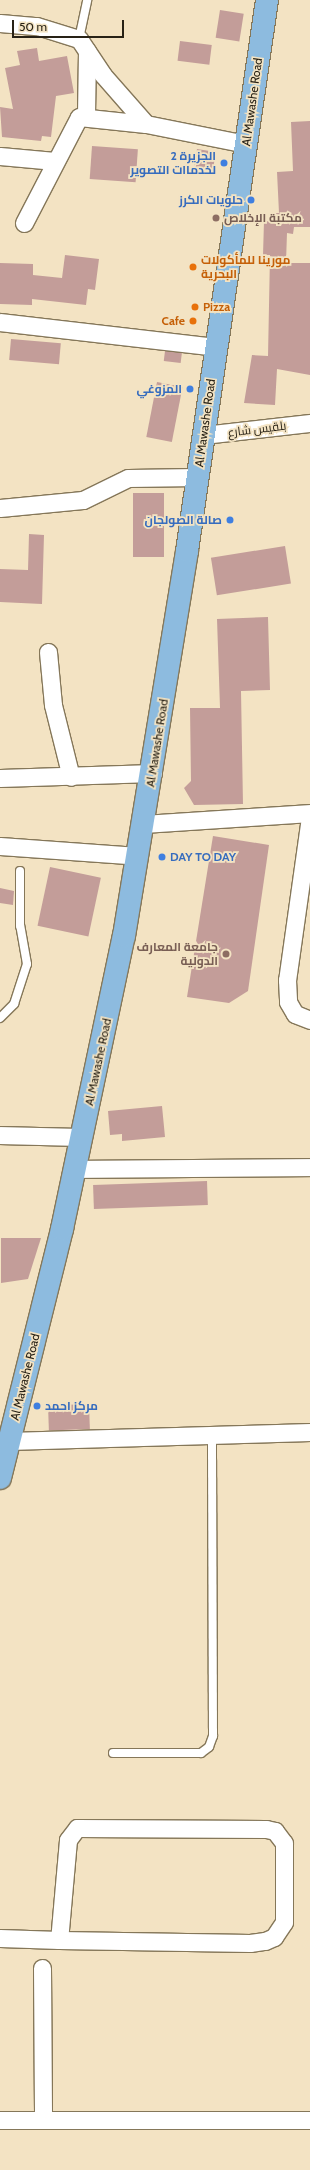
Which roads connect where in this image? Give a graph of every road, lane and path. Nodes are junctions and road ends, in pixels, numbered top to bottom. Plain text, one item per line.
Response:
1 (87, 0) edge
2 (267, 0) edge
3 (0, 23) edge
4 (83, 45) junction
5 (86, 115) junction
6 (146, 124) junction
7 (246, 144) junction
8 (0, 156) edge
9 (55, 161) junction
10 (24, 224) dead end
11 (0, 322) edge
12 (216, 347) junction
13 (310, 423) edge
14 (203, 435) junction
15 (197, 477) junction
16 (0, 508) edge
17 (48, 652) dead end
18 (153, 773) junction
19 (72, 777) junction
20 (0, 778) edge
21 (310, 813) edge
22 (310, 816) edge
23 (144, 824) junction
24 (0, 846) edge
25 (138, 856) junction
26 (20, 871) dead end
27 (0, 1018) edge
28 (310, 1020) edge
29 (0, 1135) edge
30 (82, 1137) junction
31 (310, 1167) edge
32 (75, 1169) junction
33 (310, 1432) edge
34 (212, 1435) junction
35 (3, 1460) edge
36 (113, 1754) dead end
37 (0, 1938) edge
38 (59, 1940) junction
39 (42, 1968) dead end
40 (43, 2119) junction
41 (0, 2120) edge
42 (310, 2120) edge

1 - 4 lane
2 - 7 main road, Al Mawashe Road
3 - 4 street
4 - 5 street
4 - 6 street
5 - 6 street
5 - 9 street
6 - 7 street
7 - 12 main road, Al Mawashe Road
8 - 9 street
9 - 10 street
11 - 12 street
12 - 14 main road, Al Mawashe Road
13 - 14 street, بلقيس شارع
14 - 15 main road, Al Mawashe Road
15 - 16 street
15 - 18 main road, Al Mawashe Road
17 - 19 street
18 - 19 street
18 - 23 main road, Al Mawashe Road
19 - 20 street
21 - 23 street
22 - 28 street
23 - 25 main road, Al Mawashe Road
24 - 25 street
25 - 30 main road, Al Mawashe Road
26 - 27 lane
29 - 30 street
30 - 32 main road, Al Mawashe Road
31 - 32 street
32 - 35 main road, Al Mawashe Road
33 - 34 street
34 - 35 street
34 - 36 lane
37 - 38 street
38 - 38 street
39 - 40 street
40 - 41 street
40 - 42 street

